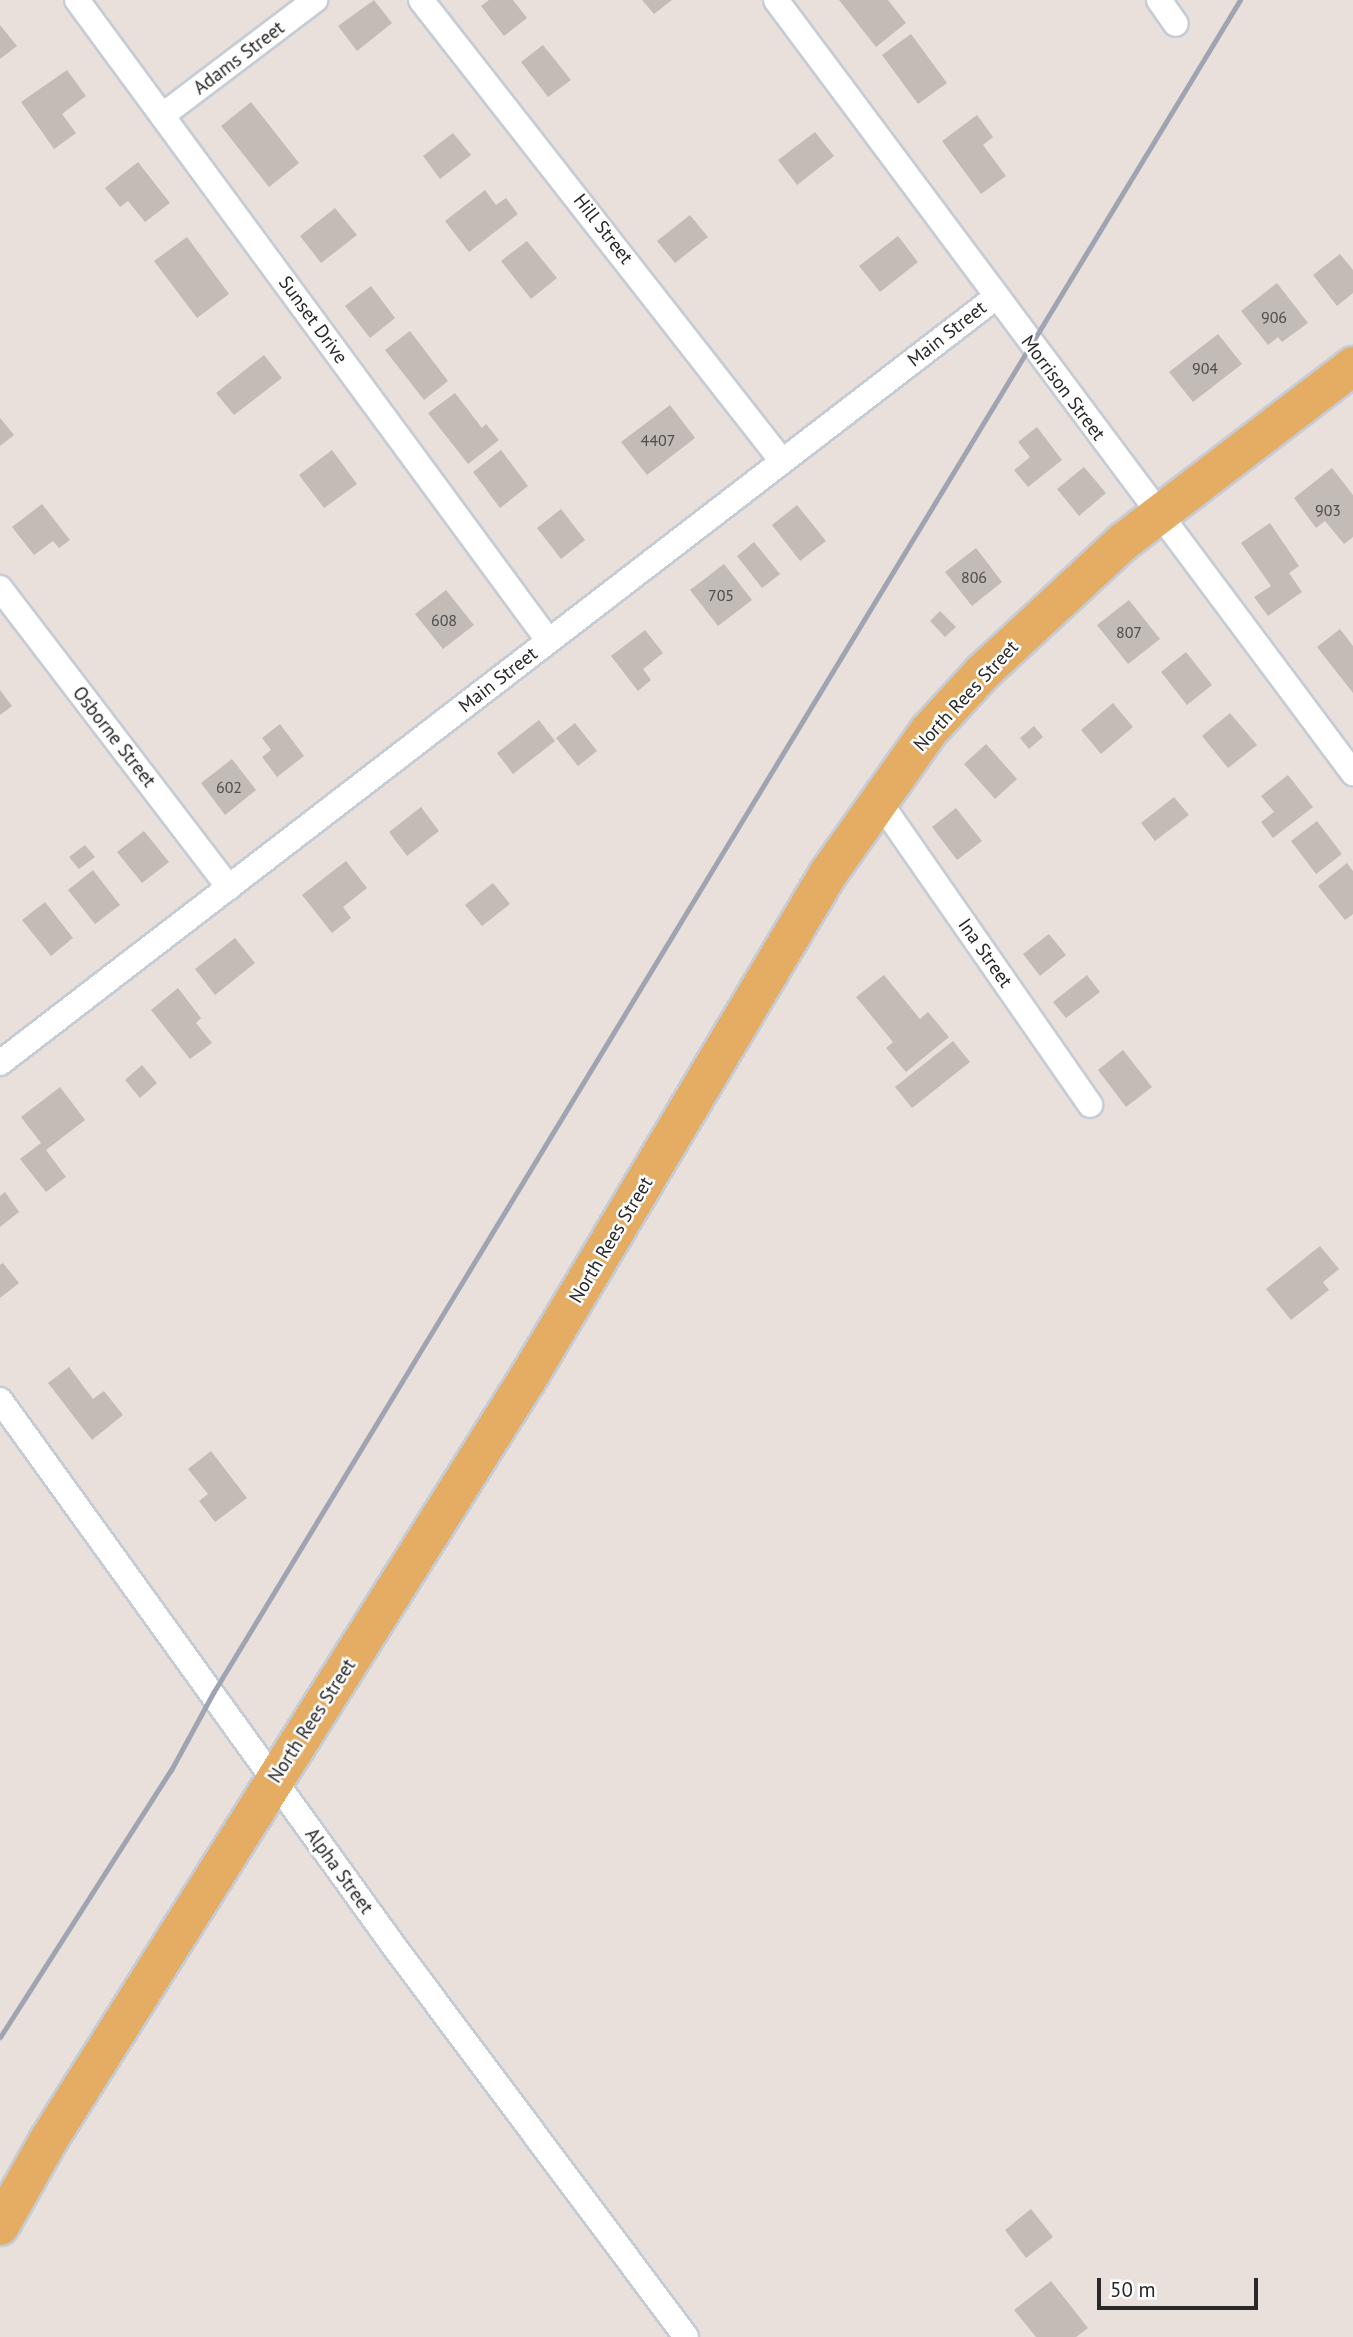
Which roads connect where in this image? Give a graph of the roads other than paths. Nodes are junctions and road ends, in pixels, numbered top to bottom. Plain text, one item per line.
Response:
1 (77, 0) edge
2 (315, 0) edge
3 (421, 0) edge
4 (776, 0) edge
5 (1159, 0) edge
6 (1176, 24) dead end
7 (163, 115) junction
8 (996, 297) junction
9 (1353, 366) edge
10 (782, 461) junction
11 (1158, 515) junction
12 (5, 604) edge
13 (548, 640) junction
14 (1353, 773) edge
15 (879, 801) junction
16 (229, 887) junction
17 (0, 1063) edge
18 (1090, 1105) dead end
19 (0, 1400) edge
20 (274, 1780) junction
21 (0, 2227) edge
22 (686, 2337) edge

1 - 7 street, Sunset Drive
2 - 7 street, Adams Street
3 - 10 street, Hill Street
4 - 8 street, Morrison Street
5 - 6 street
7 - 13 street, Sunset Drive
8 - 10 street, Main Street
8 - 11 street, Morrison Street
9 - 11 main road, North Rees Street
10 - 13 street, Main Street
11 - 14 street, Morrison Street
11 - 15 main road, North Rees Street
12 - 16 street, Osborne Street
13 - 16 street, Main Street
15 - 18 street, Ina Street
15 - 20 main road, North Rees Street
16 - 17 street, Main Street
19 - 20 street, Alpha Street
20 - 21 main road, North Rees Street
20 - 22 street, Alpha Street

